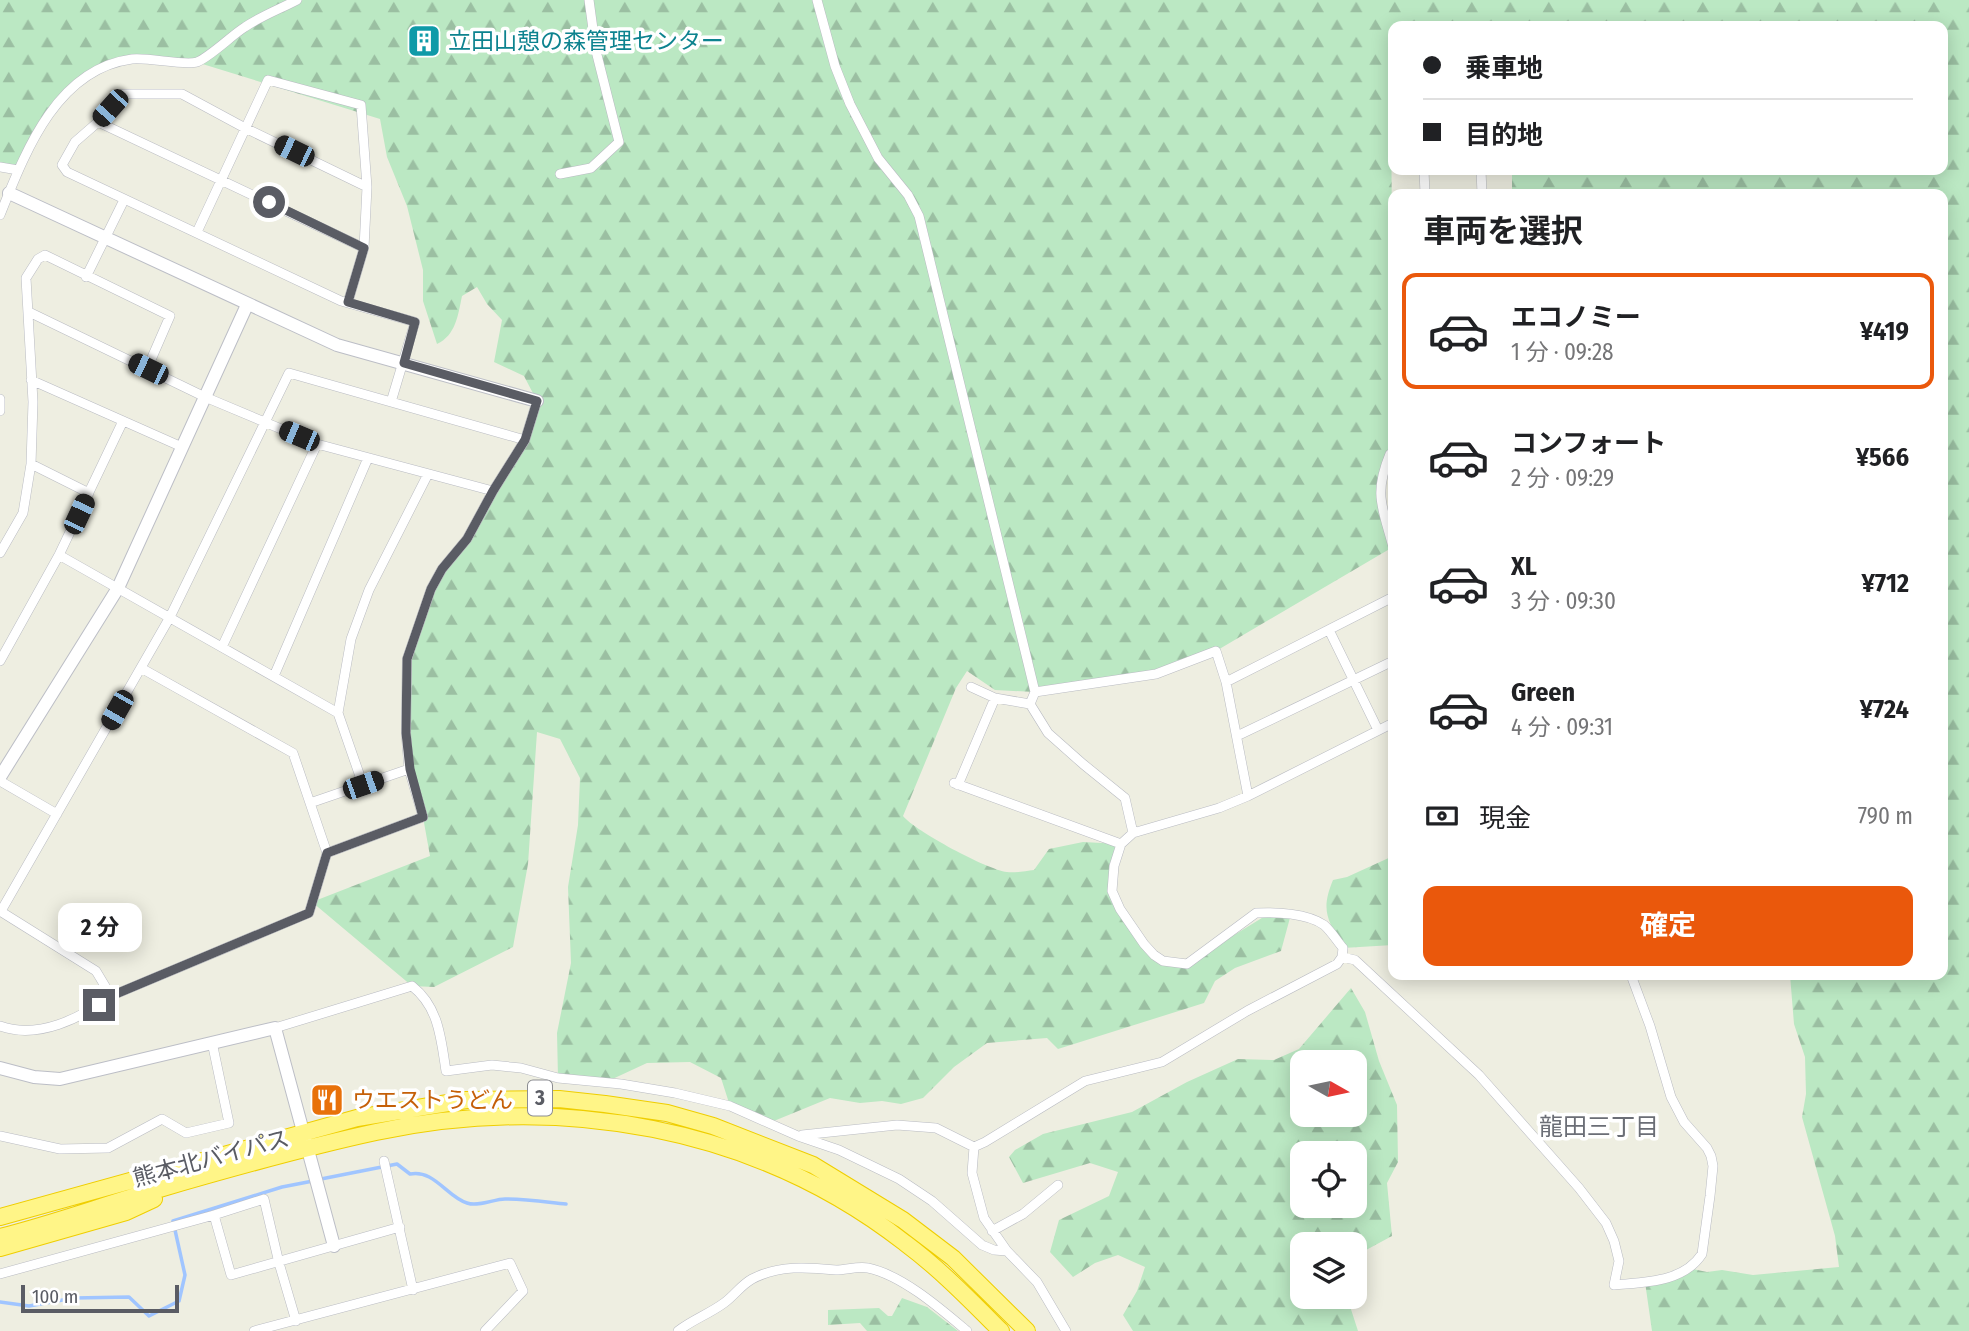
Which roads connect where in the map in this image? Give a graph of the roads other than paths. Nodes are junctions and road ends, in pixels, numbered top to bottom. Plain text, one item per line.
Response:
1 (297, 0) edge
2 (589, 0) edge
3 (817, 0) edge
4 (98, 122) junction
5 (245, 128) junction
6 (0, 167) edge
7 (18, 170) junction
8 (560, 174) dead end
9 (222, 180) junction
10 (367, 187) junction
11 (9, 193) junction
12 (124, 200) junction
13 (0, 215) edge
14 (197, 232) junction
15 (105, 238) junction
16 (364, 248) junction
17 (86, 277) junction
18 (348, 302) junction
19 (247, 305) junction
20 (29, 312) junction
21 (404, 363) junction
22 (148, 369) junction
23 (31, 380) junction
24 (205, 397) junction
25 (0, 399) edge
26 (537, 401) joint
27 (391, 402) junction
28 (0, 411) edge
29 (123, 421) junction
30 (265, 422) junction
31 (525, 440) junction
32 (317, 444) junction
33 (182, 447) junction
34 (368, 458) junction
35 (1388, 459) edge
36 (30, 464) junction
37 (428, 474) junction
38 (493, 491) junction
39 (89, 493) junction
40 (1388, 529) edge
41 (0, 552) edge
42 (60, 555) junction
43 (118, 588) junction
44 (1388, 600) edge
45 (170, 617) junction
46 (1329, 630) junction
47 (222, 647) junction
48 (0, 661) edge
49 (1388, 663) edge
50 (141, 668) junction
51 (274, 676) junction
52 (1353, 679) junction
53 (1226, 682) junction
54 (971, 687) dead end
55 (1035, 692) junction
56 (995, 698) junction
57 (1030, 704) junction
58 (338, 713) junction
59 (1388, 725) edge
60 (1378, 730) junction
61 (1237, 736) junction
62 (410, 769) junction
63 (0, 779) edge
64 (363, 785) junction
65 (1248, 796) junction
66 (310, 803) junction
67 (57, 814) junction
68 (1133, 833) junction
69 (1121, 844) junction
70 (327, 853) junction
71 (1, 911) edge
72 (1342, 957) junction
73 (1633, 980) edge
74 (111, 996) junction
75 (0, 1026) edge
76 (275, 1028) junction
77 (212, 1042) junction
78 (0, 1068) edge
79 (0, 1136) edge
80 (798, 1136) junction
81 (306, 1141) junction
82 (974, 1147) junction
83 (384, 1161) dead end
84 (204, 1177) junction
85 (1058, 1185) dead end
86 (3, 1215) edge
87 (214, 1215) junction
88 (401, 1227) junction
89 (992, 1231) junction
90 (0, 1237) edge
91 (334, 1246) junction
92 (0, 1248) edge
93 (1007, 1251) junction
94 (279, 1263) junction
95 (0, 1274) edge
96 (413, 1290) junction
97 (296, 1321) junction
98 (254, 1331) edge
99 (485, 1331) edge
100 (678, 1331) edge
101 (967, 1331) edge
102 (1001, 1331) edge
103 (1027, 1331) edge
104 (1066, 1331) edge

1 - 7 street
2 - 8 street
3 - 55 street
4 - 5 street
4 - 9 street
4 - 12 street
5 - 9 street
5 - 10 street
5 - 10 street
6 - 7 street
7 - 11 street
9 - 14 street
9 - 16 street
10 - 16 street
11 - 13 street
11 - 15 street
12 - 14 street
12 - 15 street
14 - 18 street
15 - 17 street
15 - 19 street
16 - 18 street
17 - 20 street
17 - 22 street
18 - 21 street
19 - 21 street
19 - 24 street
20 - 22 street
20 - 23 street
21 - 26 street
21 - 27 street
22 - 24 street
23 - 29 street
23 - 36 street
24 - 30 street
24 - 33 street
25 - 28 street
26 - 31 street
27 - 30 street
27 - 31 street
29 - 33 street
29 - 39 street
30 - 32 street
30 - 45 street
31 - 38 street
32 - 34 street
32 - 47 street
33 - 43 street
34 - 37 street
34 - 51 street
35 - 40 street
36 - 39 street
36 - 41 street
37 - 38 street
37 - 58 street
38 - 62 street
39 - 42 street
42 - 43 street
42 - 48 street
43 - 45 street
43 - 63 street
44 - 46 street
45 - 47 street
45 - 50 street
46 - 52 street
46 - 53 street
47 - 51 street
49 - 52 street
50 - 66 street
50 - 67 street
51 - 58 street
52 - 60 street
52 - 61 street
53 - 55 street
53 - 61 street
54 - 56 street
55 - 57 street
56 - 57 street
56 - 69 street
57 - 68 street
58 - 64 street
59 - 60 street
60 - 65 street
61 - 65 street
62 - 64 street
62 - 70 street
63 - 67 street
64 - 66 street
65 - 68 street
66 - 70 street
67 - 71 street
68 - 69 street
69 - 72 street
70 - 74 street
71 - 74 street
72 - 73 street
72 - 82 street
74 - 75 street
76 - 77 street
76 - 80 street
76 - 81 street
77 - 78 street
77 - 79 street
80 - 82 street
80 - 93 street
81 - 84 highway, 熊本北バイパス / 3
81 - 86 highway, 熊本北バイパス / 3
81 - 91 street
81 - 102 highway, 熊本北バイパス / 3
81 - 103 highway, 熊本北バイパス / 3
82 - 89 street
83 - 88 street
84 - 90 highway, 熊本北バイパス / 3
84 - 92 highway
85 - 89 street
87 - 94 street
87 - 94 street
87 - 95 street
88 - 91 street
88 - 96 street
89 - 93 street
91 - 94 street
93 - 104 street
94 - 97 street
96 - 97 street
96 - 99 street
97 - 98 street
100 - 101 street

